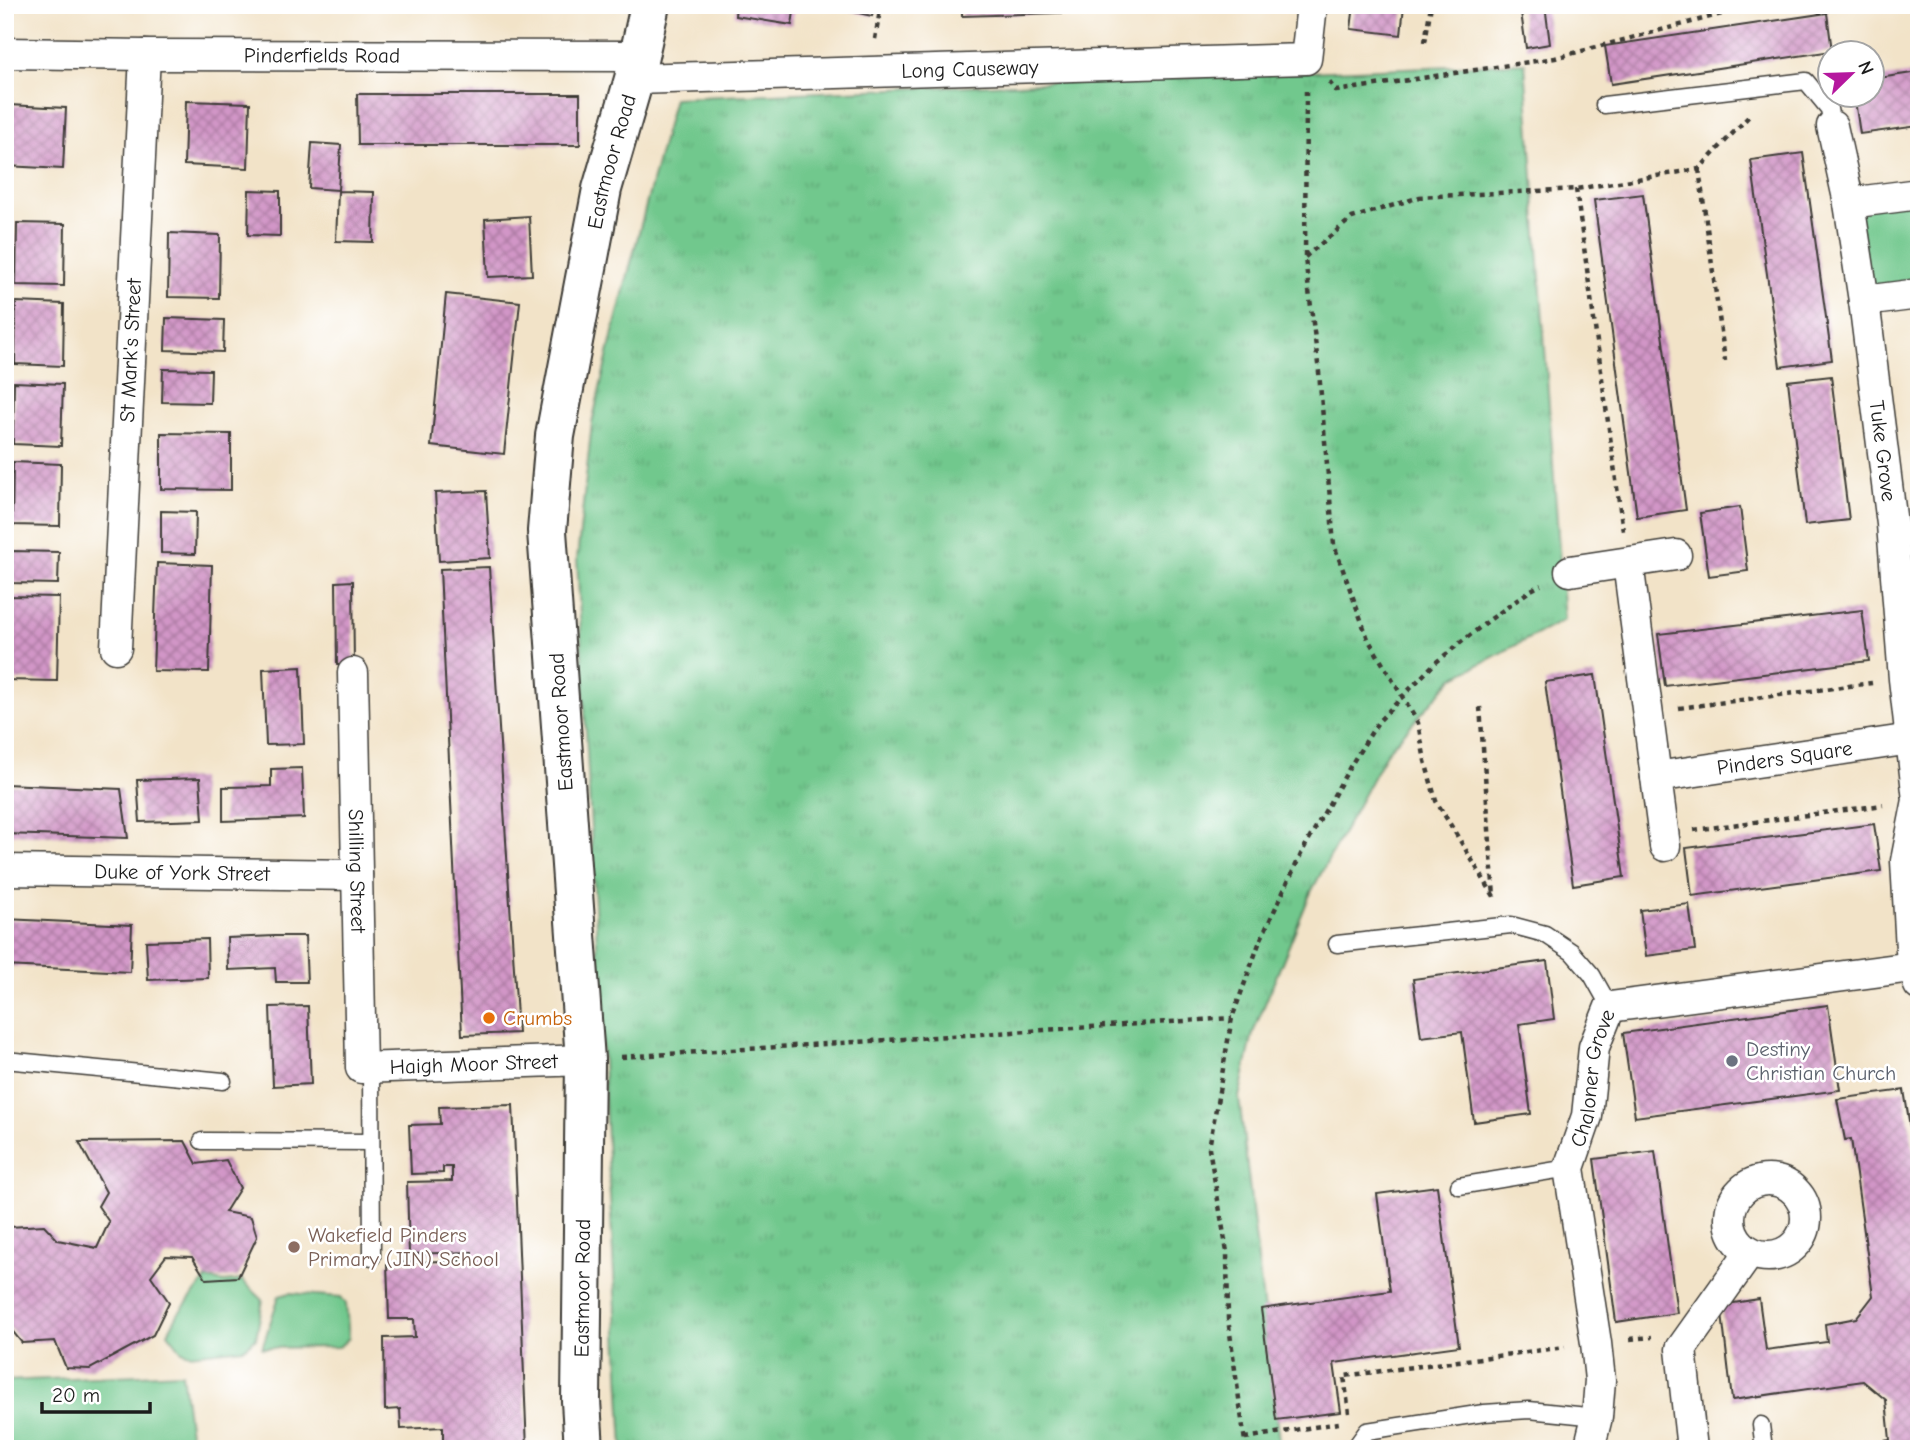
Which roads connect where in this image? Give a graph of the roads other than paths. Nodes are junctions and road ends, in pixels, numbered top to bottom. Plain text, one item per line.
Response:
1 (650, 5) edge
2 (1312, 5) edge
3 (5, 53) edge
4 (145, 55) junction
5 (636, 68) junction
6 (1604, 105) dead end
7 (1832, 126) joint
8 (1919, 194) edge
9 (1849, 203) junction
10 (1919, 294) edge
11 (1864, 301) junction
12 (1676, 555) dead end
13 (1628, 563) junction
14 (1570, 571) road end
15 (116, 648) dead end
16 (354, 673) dead end
17 (1911, 739) junction
18 (1656, 777) junction
19 (1918, 800) edge
20 (1664, 840) road end
21 (5, 870) edge
22 (356, 875) junction
23 (1337, 944) dead end
24 (1916, 976) edge
25 (1610, 1007) junction
26 (5, 1060) edge
27 (585, 1060) junction
28 (366, 1068) junction
29 (223, 1081) dead end
30 (202, 1142) dead end
31 (372, 1142) junction
32 (1569, 1168) junction
33 (1459, 1186) dead end
34 (1750, 1252) dead end
35 (372, 1258) dead end
36 (1597, 1417) junction
37 (1761, 1426) dead end
38 (584, 1449) edge
39 (1354, 1449) edge
40 (1589, 1449) edge
41 (1692, 1449) edge
42 (1764, 1449) edge

1 - 5 street, Eastmoor Road
2 - 5 street, Long Causeway
3 - 4 street, Pinderfields Road
4 - 5 street, Pinderfields Road
4 - 15 street, St Mark's Street
5 - 27 street, Eastmoor Road
6 - 7 lane
7 - 9 street, Tuke Grove
8 - 9 street
9 - 11 street, Tuke Grove
10 - 11 street
11 - 17 street, Tuke Grove
12 - 13 street
13 - 14 street
13 - 18 street
16 - 22 street, Shilling Street
17 - 18 street, Pinders Square
17 - 19 street, Tuke Grove
18 - 20 street
19 - 24 street, Tuke Grove
21 - 22 street, Duke of York Street
22 - 28 street, Shilling Street
23 - 25 lane
24 - 25 street, Chaloner Grove
25 - 32 street, Chaloner Grove
26 - 29 lane
27 - 28 street, Haigh Moor Street
27 - 38 street, Eastmoor Road
28 - 31 lane
30 - 31 lane
31 - 35 lane
32 - 33 lane
32 - 36 street, Chaloner Grove
34 - 41 street
36 - 39 lane
36 - 40 street, Chaloner Grove
37 - 42 lane

